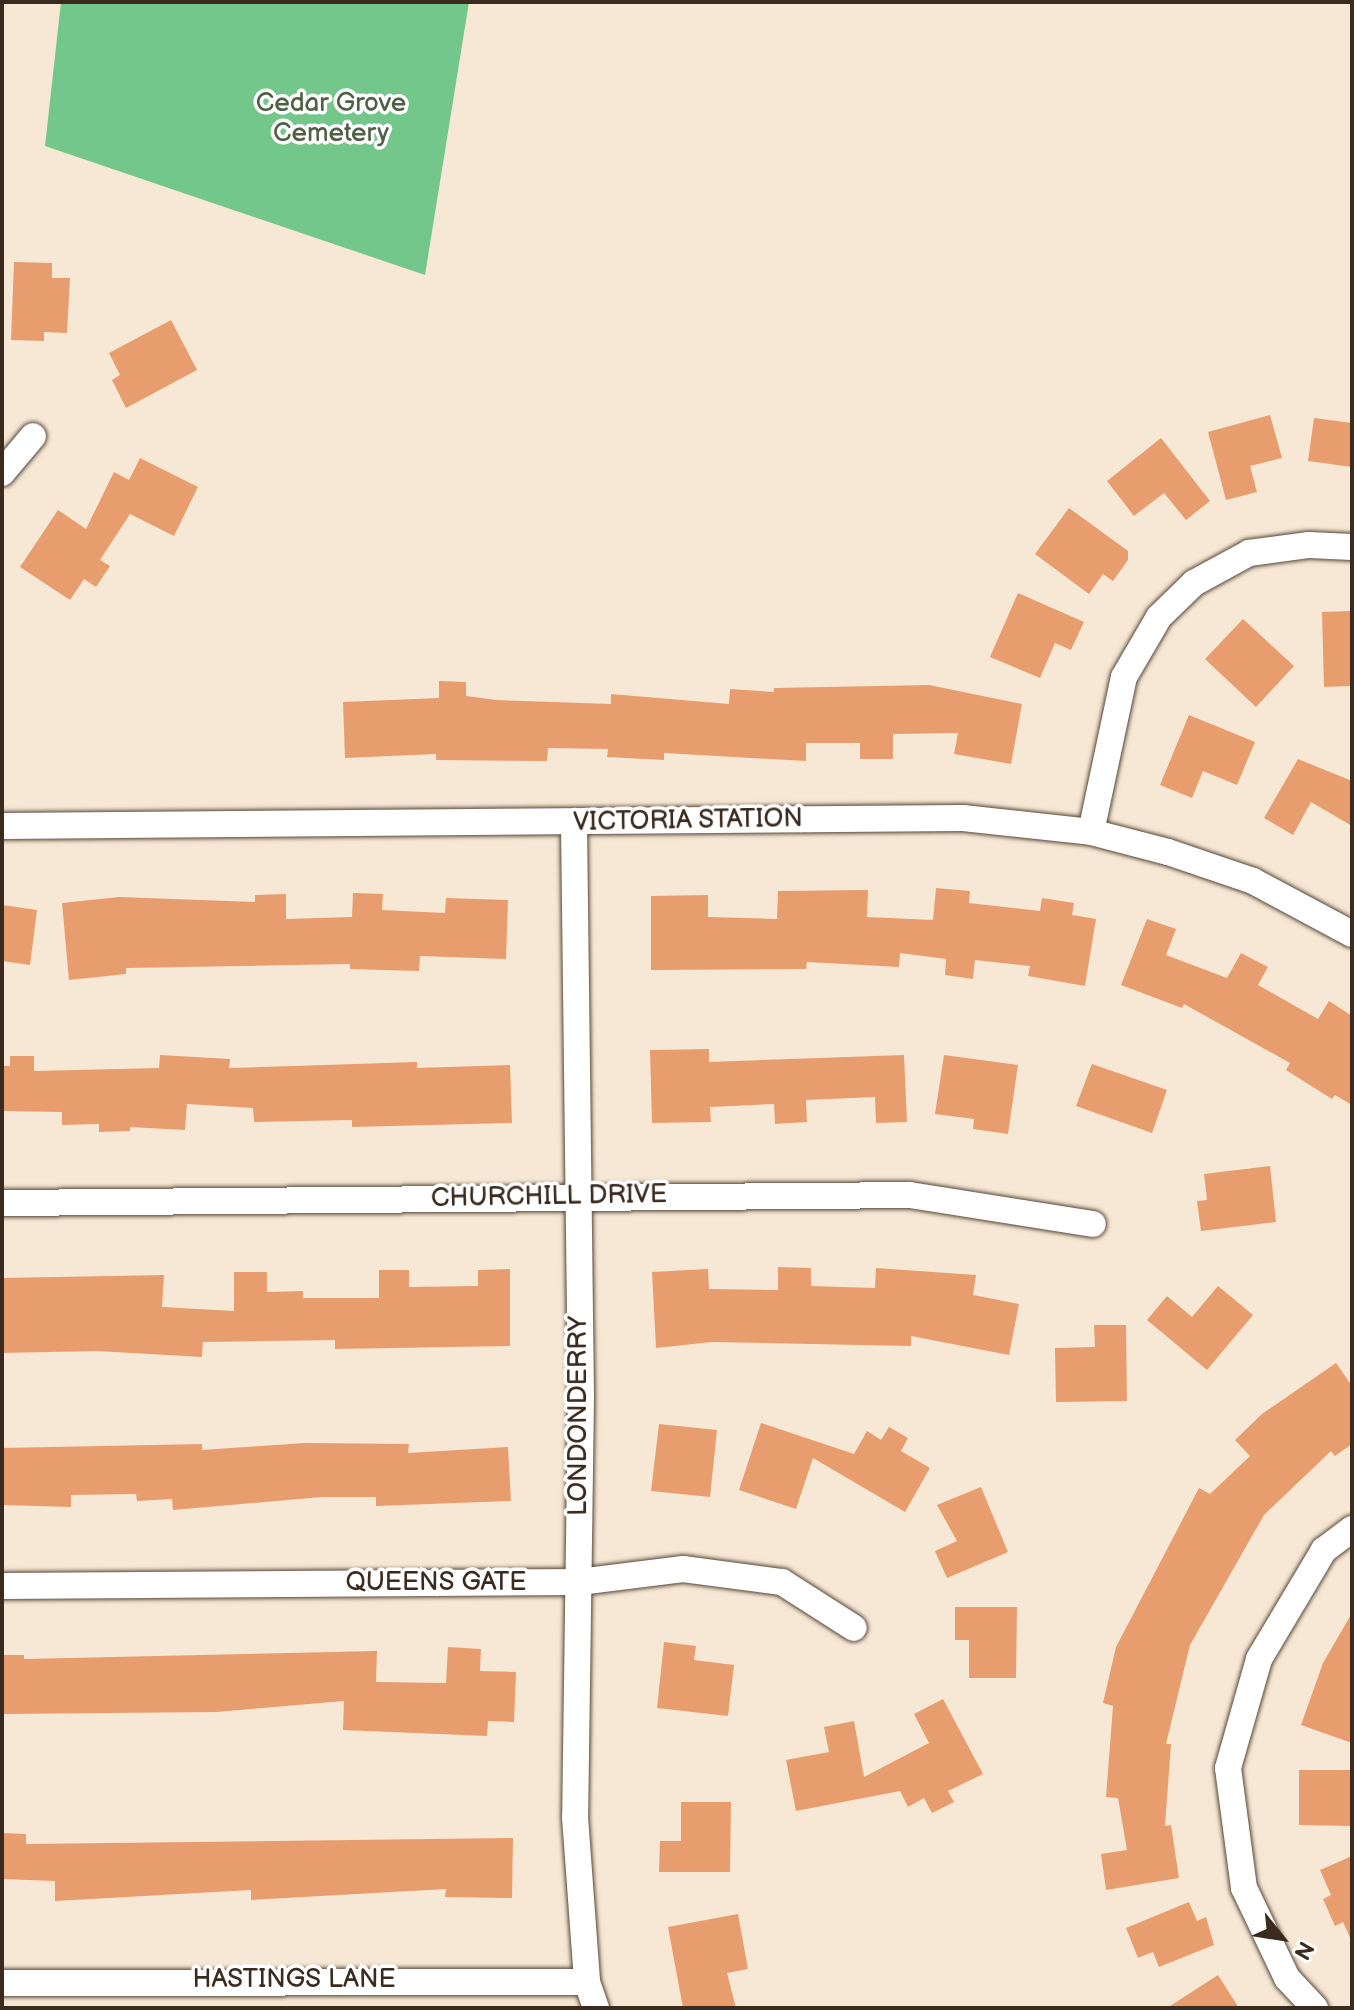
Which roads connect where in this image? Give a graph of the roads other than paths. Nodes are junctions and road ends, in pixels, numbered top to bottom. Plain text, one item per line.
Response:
1 (33, 436) dead end
2 (2, 473) edge
3 (1352, 547) edge
4 (574, 823) junction
5 (2, 826) edge
6 (1091, 832) junction
7 (1352, 934) edge
8 (578, 1197) junction
9 (2, 1203) edge
10 (1093, 1224) dead end
11 (1352, 1529) edge
12 (579, 1582) junction
13 (2, 1586) edge
14 (854, 1628) dead end
15 (587, 1982) junction
16 (2, 1983) edge
17 (596, 2008) edge
18 (1315, 2008) edge

1 - 2 street
3 - 6 street
4 - 5 street, VICTORIA STATION
4 - 6 street, VICTORIA STATION
4 - 8 street, LONDONDERRY
6 - 7 street, VICTORIA STATION
8 - 9 street, CHURCHILL DRIVE
8 - 10 street, CHURCHILL DRIVE
8 - 12 street, LONDONDERRY
11 - 18 street
12 - 13 street, QUEENS GATE
12 - 14 street, QUEENS GATE
12 - 15 street, LONDONDERRY
15 - 16 street, HASTINGS LANE
15 - 17 street, LONDONDERRY

